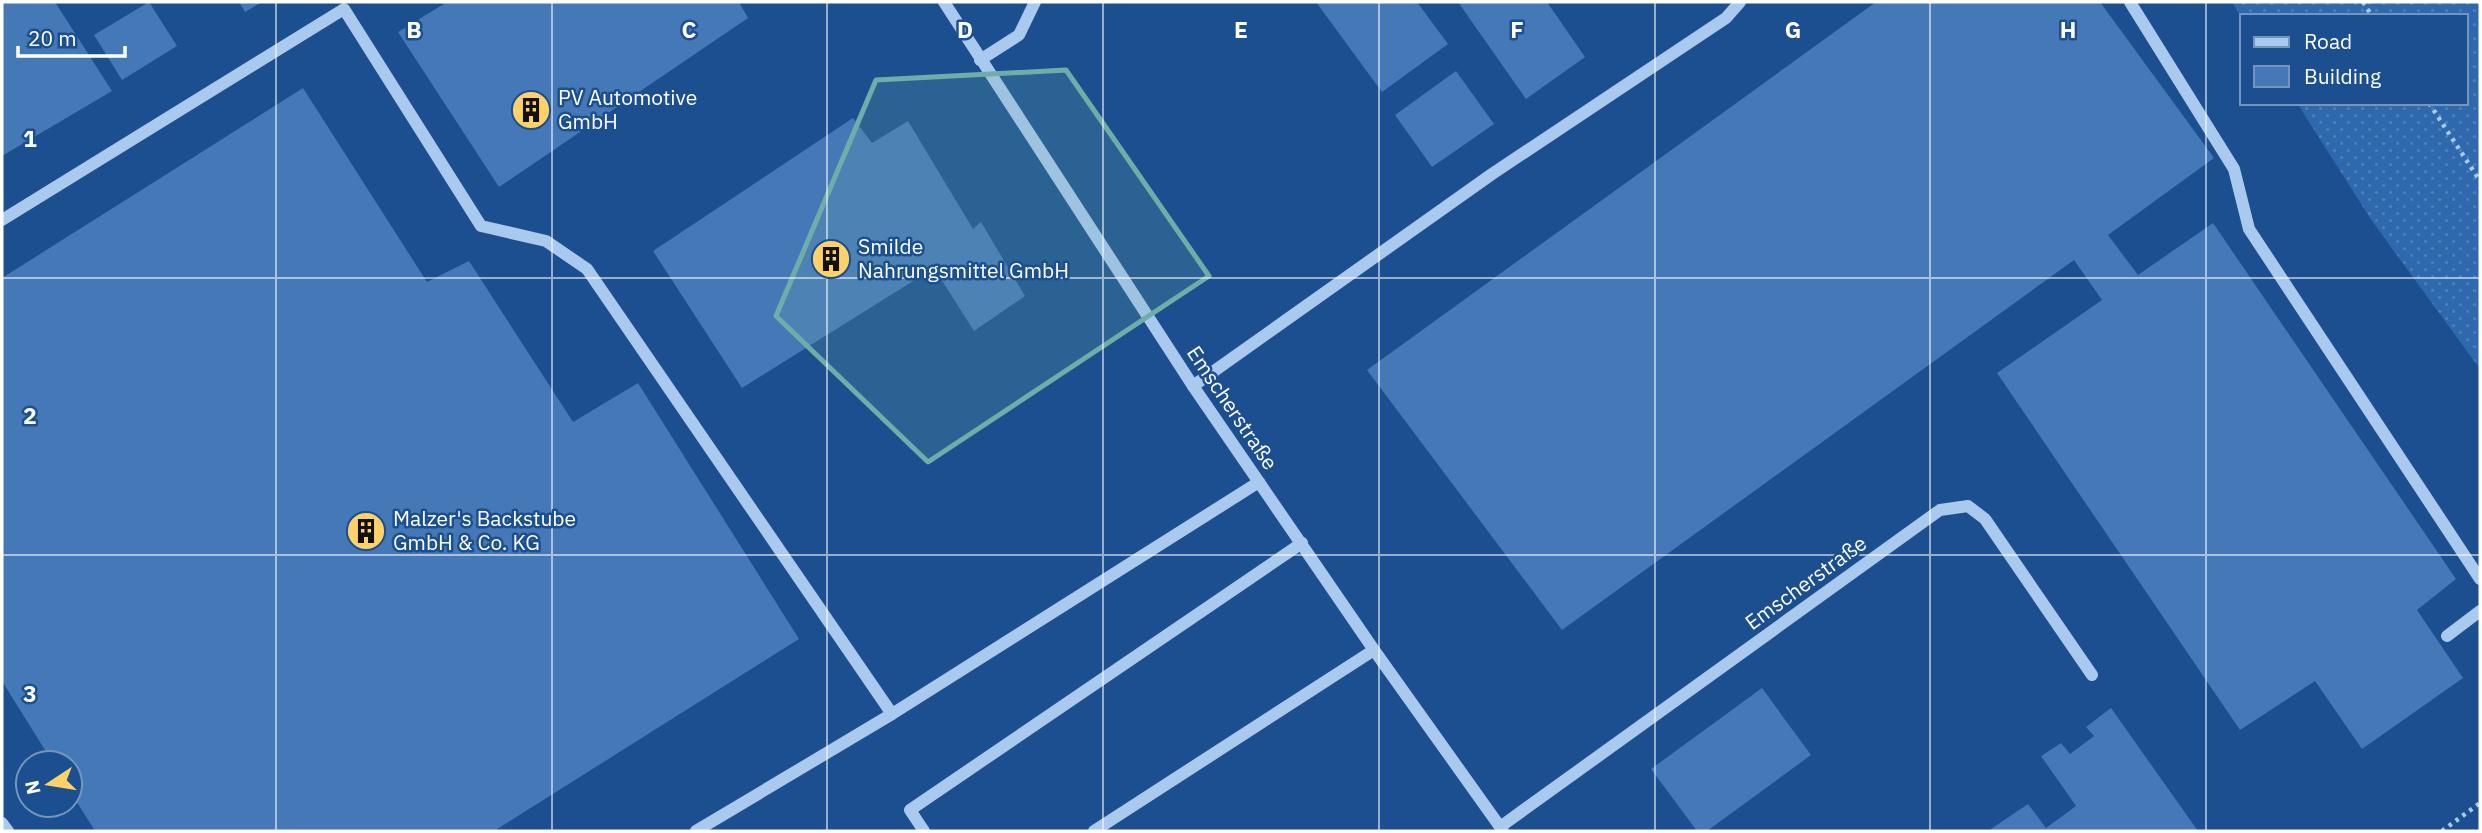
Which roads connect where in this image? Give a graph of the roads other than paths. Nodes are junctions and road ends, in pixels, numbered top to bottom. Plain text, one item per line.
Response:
1 (944, 2) edge
2 (1035, 2) edge
3 (1740, 2) edge
4 (2130, 2) edge
5 (980, 60) junction
6 (2, 220) edge
7 (1193, 386) junction
8 (1259, 482) junction
9 (1302, 543) junction
10 (2480, 579) edge
11 (2480, 611) edge
12 (2447, 636) dead end
13 (1374, 650) junction
14 (2091, 675) dead end
15 (892, 714) junction
16 (2, 823) edge
17 (1502, 829) edge
18 (8, 831) edge
19 (696, 831) edge
20 (924, 831) edge
21 (1094, 831) edge

1 - 5 street, Emscherstraße
2 - 5 street
3 - 7 street
4 - 10 street
5 - 7 street, Emscherstraße
6 - 15 street
7 - 8 street, Emscherstraße
8 - 9 street, Emscherstraße
8 - 15 street
9 - 13 street, Emscherstraße
9 - 20 street
11 - 12 street
13 - 17 street, Emscherstraße
13 - 21 street
14 - 17 street, Emscherstraße
15 - 19 street
16 - 18 street

